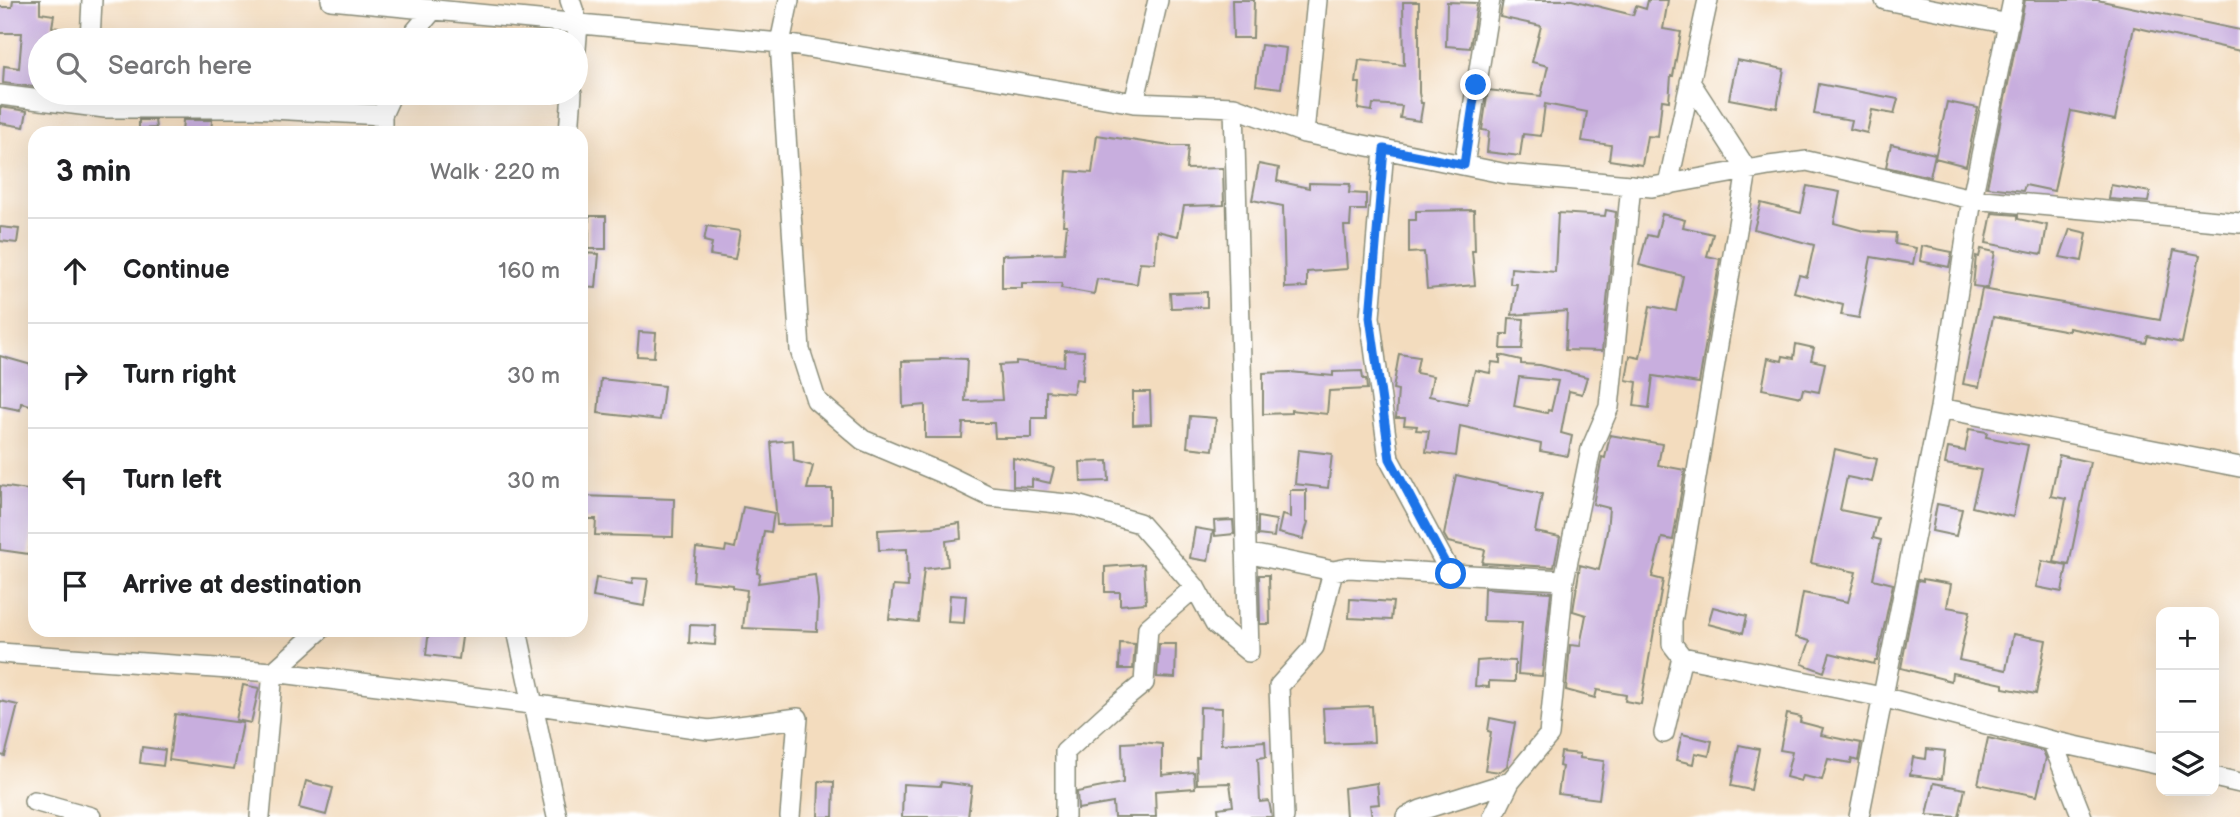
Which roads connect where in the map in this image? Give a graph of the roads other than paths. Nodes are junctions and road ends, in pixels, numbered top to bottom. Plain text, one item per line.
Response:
1 (92, 0) edge
2 (331, 0) edge
3 (570, 0) edge
4 (789, 0) edge
5 (1158, 0) edge
6 (1317, 0) edge
7 (1490, 0) edge
8 (1708, 0) edge
9 (1885, 0) edge
10 (2013, 0) edge
11 (433, 10) junction
12 (578, 24) junction
13 (2009, 24) junction
14 (91, 28) edge
15 (418, 28) edge
16 (578, 28) edge
17 (780, 43) junction
18 (1690, 82) junction
19 (0, 95) edge
20 (28, 96) edge
21 (1134, 103) junction
22 (95, 105) edge
23 (388, 105) edge
24 (571, 105) edge
25 (1234, 107) junction
26 (382, 124) edge
27 (570, 126) edge
28 (1304, 133) junction
29 (1384, 149) junction
30 (1464, 165) junction
31 (1747, 170) junction
32 (1631, 185) junction
33 (1668, 185) junction
34 (1972, 199) junction
35 (2240, 223) edge
36 (1940, 408) junction
37 (2240, 467) edge
38 (1246, 553) junction
39 (1333, 571) junction
40 (1451, 574) junction
41 (1564, 580) junction
42 (1195, 587) junction
43 (312, 637) edge
44 (518, 637) edge
45 (0, 653) edge
46 (1682, 657) junction
47 (273, 672) junction
48 (1882, 697) junction
49 (531, 704) junction
50 (1664, 733) dead end
51 (2052, 741) junction
52 (2156, 764) edge
53 (2219, 778) edge
54 (1510, 782) junction
55 (2240, 783) edge
56 (34, 801) dead end
57 (91, 817) edge
58 (260, 817) edge
59 (557, 817) edge
60 (790, 817) edge
61 (1065, 817) edge
62 (1284, 817) edge
63 (1406, 817) edge
64 (1493, 817) edge
65 (1859, 817) edge
66 (2082, 817) edge

1 - 14 street
2 - 11 street
3 - 12 street
4 - 17 street
5 - 21 street
6 - 28 street
7 - 30 street
8 - 18 street
9 - 13 street
10 - 13 street
11 - 12 street
11 - 15 street
12 - 16 street
12 - 17 street
13 - 34 street
17 - 21 street
17 - 42 street
18 - 31 street
18 - 33 street
19 - 20 street
21 - 25 street
22 - 26 street
23 - 26 street
24 - 27 street
25 - 28 street
25 - 38 street
28 - 29 street
29 - 30 street
29 - 40 street
30 - 32 street
31 - 33 street
31 - 34 street
31 - 46 street
32 - 33 street
32 - 41 street
34 - 35 street
34 - 36 street
36 - 37 street
36 - 48 street
38 - 39 street
38 - 42 street
39 - 40 street
39 - 62 street
40 - 41 street
41 - 54 street
42 - 61 street
43 - 47 street
44 - 49 street
45 - 47 street
46 - 48 street
46 - 50 street
47 - 49 street
47 - 58 street
48 - 51 street
48 - 65 street
49 - 59 street
49 - 60 street
51 - 52 street
51 - 66 street
53 - 55 street
54 - 63 street
54 - 64 street
56 - 57 street

